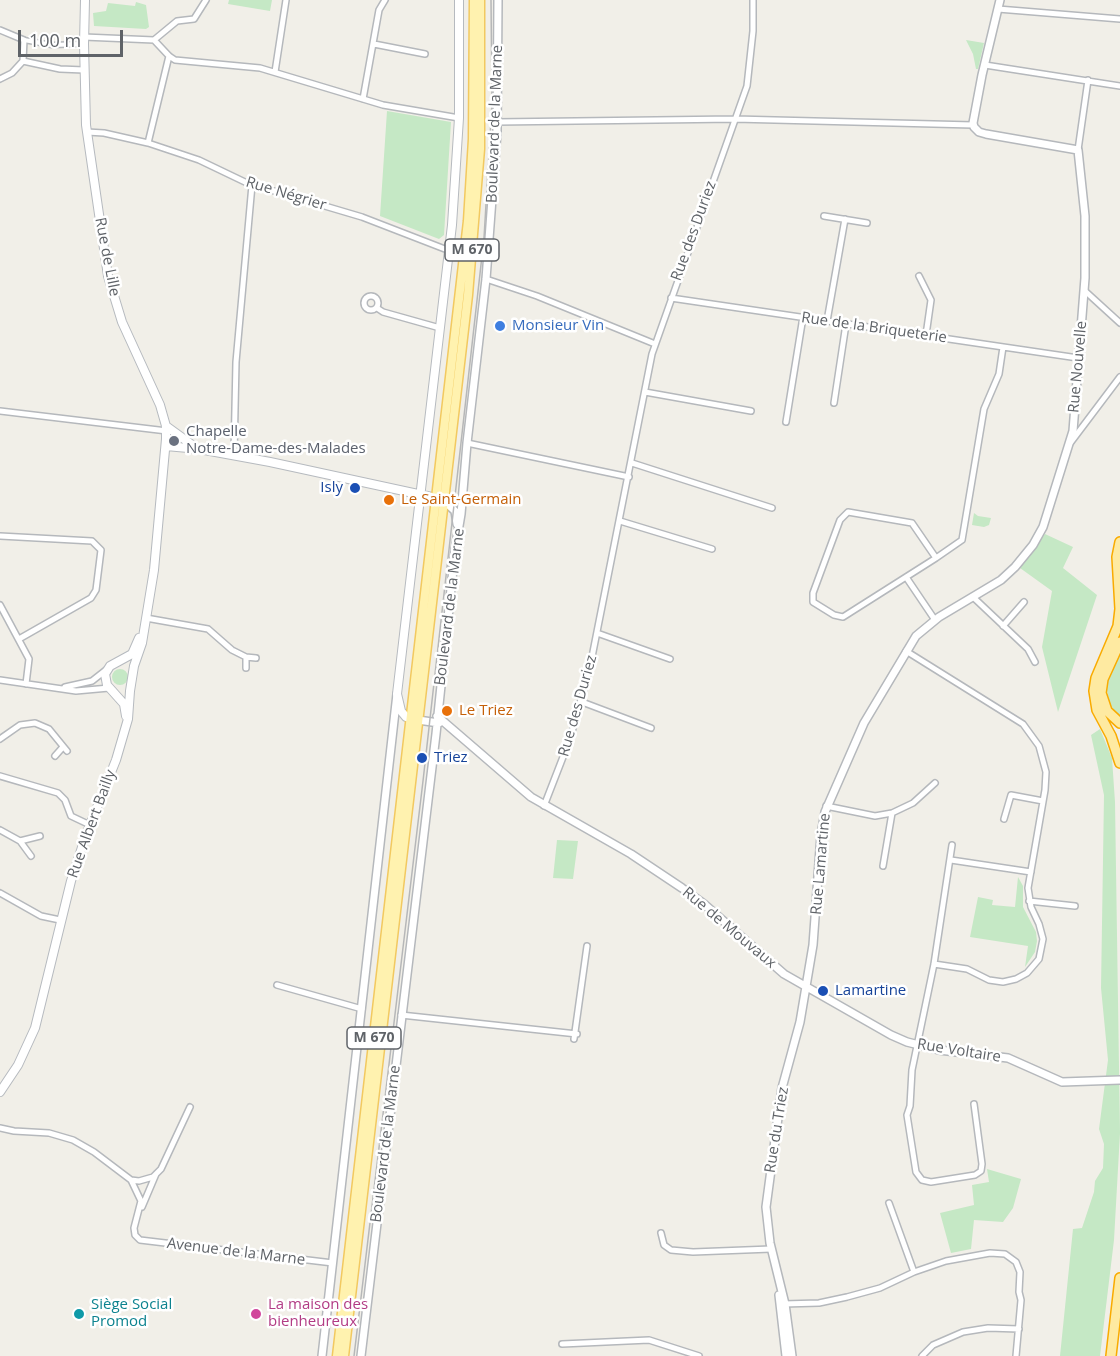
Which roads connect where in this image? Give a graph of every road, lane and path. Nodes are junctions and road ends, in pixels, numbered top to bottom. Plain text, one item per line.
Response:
1 (85, 0) edge
2 (206, 0) edge
3 (286, 0) edge
4 (385, 0) edge
5 (459, 0) edge
6 (474, 0) edge
7 (480, 0) edge
8 (498, 0) edge
9 (753, 0) edge
10 (1000, 0) edge
11 (998, 9) junction
12 (1120, 19) edge
13 (0, 30) edge
14 (24, 40) junction
15 (84, 40) junction
16 (154, 40) junction
17 (374, 44) junction
18 (425, 54) dead end
19 (169, 56) junction
20 (23, 62) junction
21 (985, 65) junction
22 (84, 70) junction
23 (275, 72) junction
24 (0, 79) edge
25 (1088, 80) junction
26 (1120, 86) edge
27 (363, 99) junction
28 (459, 118) junction
29 (735, 119) junction
30 (497, 123) junction
31 (973, 125) junction
32 (87, 132) junction
33 (148, 143) junction
34 (1078, 150) junction
35 (252, 185) junction
36 (824, 216) dead end
37 (845, 219) junction
38 (867, 223) dead end
39 (450, 251) junction
40 (918, 276) dead end
41 (486, 279) junction
42 (1084, 291) junction
43 (670, 298) junction
44 (377, 308) dead end
45 (803, 317) junction
46 (827, 321) junction
47 (1120, 323) edge
48 (846, 324) junction
49 (441, 328) junction
50 (926, 335) junction
51 (655, 344) junction
52 (1003, 347) junction
53 (1078, 358) junction
54 (1120, 377) edge
55 (645, 392) junction
56 (834, 404) dead end
57 (0, 411) edge
58 (752, 411) dead end
59 (786, 422) dead end
60 (167, 429) junction
61 (467, 442) junction
62 (1071, 444) junction
63 (166, 446) junction
64 (199, 449) junction
65 (234, 455) junction
66 (632, 463) junction
67 (629, 477) junction
68 (432, 497) junction
69 (772, 508) dead end
70 (620, 521) junction
71 (0, 536) edge
72 (1120, 542) edge
73 (712, 549) dead end
74 (455, 550) junction
75 (936, 558) junction
76 (906, 577) junction
77 (973, 597) junction
78 (1024, 602) dead end
79 (0, 605) edge
80 (146, 618) junction
81 (935, 620) junction
82 (1003, 626) junction
83 (597, 633) junction
84 (19, 639) junction
85 (1120, 642) edge
86 (906, 651) junction
87 (246, 657) junction
88 (255, 658) dead end
89 (670, 659) dead end
90 (1035, 662) dead end
91 (116, 663) junction
92 (246, 668) dead end
93 (107, 669) junction
94 (0, 680) edge
95 (133, 680) junction
96 (26, 684) junction
97 (60, 688) junction
98 (111, 689) junction
99 (397, 694) junction
100 (582, 702) junction
101 (437, 719) junction
102 (415, 720) junction
103 (1120, 723) edge
104 (651, 728) dead end
105 (125, 729) junction
106 (0, 739) edge
107 (55, 756) dead end
108 (1120, 763) edge
109 (0, 776) edge
110 (934, 783) dead end
111 (1043, 801) junction
112 (544, 806) junction
113 (826, 806) junction
114 (892, 813) junction
115 (1004, 819) dead end
116 (90, 825) junction
117 (0, 830) edge
118 (40, 836) dead end
119 (20, 841) junction
120 (952, 845) dead end
121 (31, 856) dead end
122 (951, 860) junction
123 (883, 866) dead end
124 (1031, 872) junction
125 (0, 892) edge
126 (1029, 901) junction
127 (1075, 906) dead end
128 (60, 920) junction
129 (588, 946) dead end
130 (934, 964) junction
131 (277, 985) dead end
132 (806, 987) junction
133 (362, 1009) junction
134 (401, 1016) junction
135 (917, 1045) junction
136 (1120, 1080) edge
137 (0, 1092) edge
138 (974, 1104) dead end
139 (190, 1107) dead end
140 (0, 1128) edge
141 (156, 1174) junction
142 (131, 1180) junction
143 (890, 1203) dead end
144 (140, 1211) junction
145 (661, 1233) dead end
146 (771, 1249) junction
147 (333, 1263) junction
148 (914, 1272) junction
149 (1120, 1278) edge
150 (783, 1304) junction
151 (1019, 1329) junction
152 (562, 1344) dead end
153 (1110, 1354) edge
154 (322, 1356) edge
155 (337, 1356) edge
156 (344, 1356) edge
157 (361, 1356) edge
158 (699, 1356) edge
159 (786, 1356) edge
160 (792, 1356) edge
161 (922, 1356) edge
162 (1016, 1356) edge

1 - 15 main road, Rue de Lille
2 - 16 street
3 - 23 street
4 - 17 street
5 - 28 main road, Boulevard de la Marne
6 - 68 main road, Boulevard de la Marne / M 670
7 - 68 main road, Boulevard de la Marne / M 670
8 - 30 street, Boulevard de la Marne
9 - 29 street, Rue des Duriez
10 - 11 street
11 - 12 street
11 - 21 street
13 - 14 street
14 - 15 street
14 - 20 street
15 - 16 street
15 - 22 main road, Rue de Lille
16 - 19 street
17 - 18 street
17 - 27 street
19 - 23 street
19 - 33 street
20 - 22 street
20 - 24 street
21 - 25 street
21 - 31 street
22 - 32 main road, Rue de Lille
23 - 27 street
25 - 26 street
25 - 34 street
27 - 28 street
28 - 39 main road, Boulevard de la Marne
29 - 30 street
29 - 31 street
29 - 43 street, Rue des Duriez
30 - 41 street, Boulevard de la Marne
31 - 34 street
32 - 33 street, Rue Négrier
32 - 60 main road, Rue de Lille
33 - 35 street, Rue Négrier
34 - 42 street, Rue Nouvelle
35 - 39 street, Rue Négrier
35 - 65 street
36 - 37 street
37 - 38 street
37 - 46 street
39 - 49 main road, Boulevard de la Marne
40 - 50 street
41 - 51 street
41 - 61 street, Boulevard de la Marne
42 - 47 street
42 - 53 street, Rue Nouvelle
43 - 45 street, Rue de la Briqueterie
43 - 51 street, Rue des Duriez
44 - 49 street
45 - 46 street, Rue de la Briqueterie
45 - 59 street
46 - 48 street, Rue de la Briqueterie
48 - 50 street, Rue de la Briqueterie
48 - 56 street
49 - 68 main road, Boulevard de la Marne
50 - 52 street, Rue de la Briqueterie
51 - 55 street, Rue des Duriez
52 - 53 street, Rue de la Briqueterie
52 - 75 street
53 - 62 street, Rue Nouvelle
54 - 62 street
55 - 58 street
55 - 66 street, Rue des Duriez
57 - 60 street
60 - 63 main road, Rue de Lille
60 - 64 main road
61 - 67 street
61 - 74 street, Boulevard de la Marne
62 - 77 street, Rue Nouvelle
63 - 64 main road
63 - 80 main road, Rue de Lille
64 - 65 main road
65 - 68 main road
66 - 67 street, Rue des Duriez
66 - 69 street
67 - 70 street, Rue des Duriez
68 - 74 street
68 - 99 main road, Boulevard de la Marne
68 - 102 main road, Boulevard de la Marne / M 670
70 - 73 street
70 - 83 street, Rue des Duriez
71 - 84 street
72 - 108 highway
74 - 101 street, Boulevard de la Marne
75 - 76 street
75 - 76 street
76 - 81 street
77 - 81 street, Rue Lamartine
77 - 82 street
78 - 82 street
79 - 84 street
80 - 87 street
80 - 91 main road
80 - 95 main road, Rue Albert Bailly
81 - 86 street, Rue Lamartine
82 - 90 street
83 - 89 street
83 - 100 street, Rue des Duriez
84 - 96 street
85 - 103 highway
86 - 111 street
86 - 113 street, Rue Lamartine
87 - 88 street
87 - 92 street
91 - 93 main road
91 - 95 main road
93 - 97 street
93 - 98 main road
94 - 96 street
95 - 98 main road
95 - 105 main road, Rue Albert Bailly
96 - 97 street
97 - 98 street
98 - 105 main road
99 - 102 main road
99 - 133 street, Boulevard de la Marne
100 - 104 street
100 - 112 street, Rue des Duriez
101 - 102 street
101 - 112 street, Rue de Mouvaux
101 - 134 street, Boulevard de la Marne
102 - 155 main road, Boulevard de la Marne / M 670
102 - 156 main road, Boulevard de la Marne / M 670
105 - 116 main road, Rue Albert Bailly
106 - 107 street
109 - 116 street
110 - 114 street
111 - 115 street
111 - 124 street
112 - 132 street, Rue de Mouvaux
113 - 114 street
113 - 132 street, Rue Lamartine
114 - 123 street
116 - 128 main road, Rue Albert Bailly
117 - 119 street
118 - 119 street
119 - 121 street
120 - 122 street
122 - 124 street
122 - 130 street
124 - 126 street
125 - 128 street
126 - 127 street
126 - 130 street
128 - 137 main road, Rue Albert Bailly
129 - 134 street
130 - 135 street
131 - 133 street
132 - 135 street, Rue Voltaire
132 - 146 street, Rue du Triez
133 - 147 street, Boulevard de la Marne
134 - 157 street, Boulevard de la Marne
135 - 136 street, Rue Voltaire
135 - 138 street
139 - 141 street
140 - 142 street
141 - 142 street
141 - 144 street
142 - 144 street
143 - 148 street
144 - 147 street, Avenue de la Marne
145 - 146 street
146 - 150 street, Rue du Triez
147 - 154 street, Boulevard de la Marne
148 - 150 street
148 - 151 street
149 - 153 highway
150 - 159 street, Rue du Triez
150 - 160 street, Rue du Triez
151 - 161 street
151 - 162 street
152 - 158 street

